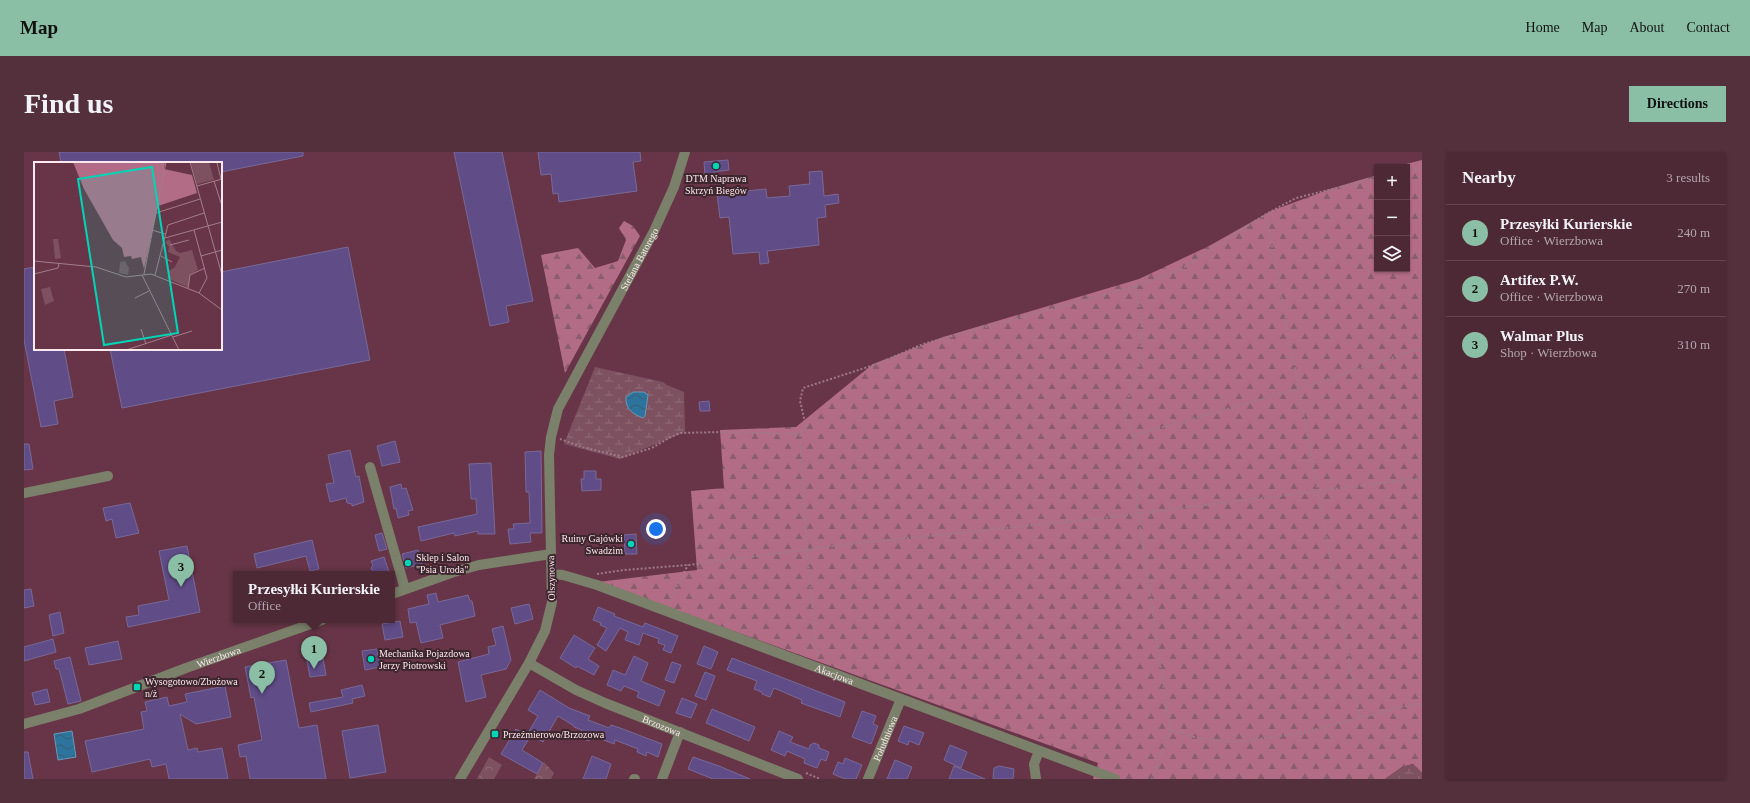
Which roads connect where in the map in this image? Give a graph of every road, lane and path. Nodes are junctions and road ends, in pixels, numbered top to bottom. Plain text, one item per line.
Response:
1 (685, 152) edge
2 (1422, 167) edge
3 (1410, 170) edge
4 (1374, 179) edge
5 (1266, 214) junction
6 (1134, 286) junction
7 (1422, 348) edge
8 (584, 361) joint
9 (1298, 389) junction
10 (800, 435) junction
11 (1135, 435) junction
12 (551, 437) junction
13 (370, 467) dead end
14 (108, 476) dead end
15 (1422, 478) edge
16 (1317, 491) junction
17 (24, 493) edge
18 (1138, 514) junction
19 (807, 550) junction
20 (551, 554) junction
21 (688, 565) junction
22 (552, 574) junction
23 (579, 579) junction
24 (405, 589) junction
25 (395, 593) edge
26 (664, 610) junction
27 (314, 623) edge
28 (529, 663) junction
29 (818, 667) junction
30 (901, 698) junction
31 (1422, 706) edge
32 (1360, 717) junction
33 (24, 724) edge
34 (1170, 730) junction
35 (680, 732) junction
36 (1039, 751) junction
37 (460, 779) edge
38 (662, 779) edge
39 (798, 779) edge
40 (868, 779) edge
41 (1036, 779) edge
42 (1115, 779) edge
43 (1152, 779) edge

1 - 8 street, Stefana Batorego
2 - 3 path
4 - 5 path
5 - 6 path
5 - 9 path
6 - 10 path
6 - 11 path
7 - 9 path
8 - 12 street, Olszynowa
9 - 11 path
9 - 16 path
10 - 12 path
10 - 19 path
11 - 18 path
12 - 20 street, Olszynowa
13 - 24 street
14 - 17 street
15 - 16 path
16 - 18 path
16 - 32 path
18 - 19 path
18 - 34 path
19 - 21 path
19 - 29 path
20 - 22 street, Olszynowa
20 - 24 street
21 - 23 path
21 - 26 path
22 - 23 street, Akacjowa
22 - 28 street, Olszynowa
23 - 26 street, Akacjowa
24 - 25 street
26 - 29 street, Akacjowa
27 - 33 street, Wierzbowa
28 - 35 street, Brzozowa
28 - 37 street, Olszynowa
29 - 30 street, Akacjowa
30 - 36 street, Akacjowa
30 - 40 street, Południowa
31 - 32 path
32 - 34 path
34 - 43 path
35 - 38 street
35 - 39 street, Brzozowa
36 - 41 street
36 - 42 street, Akacjowa

